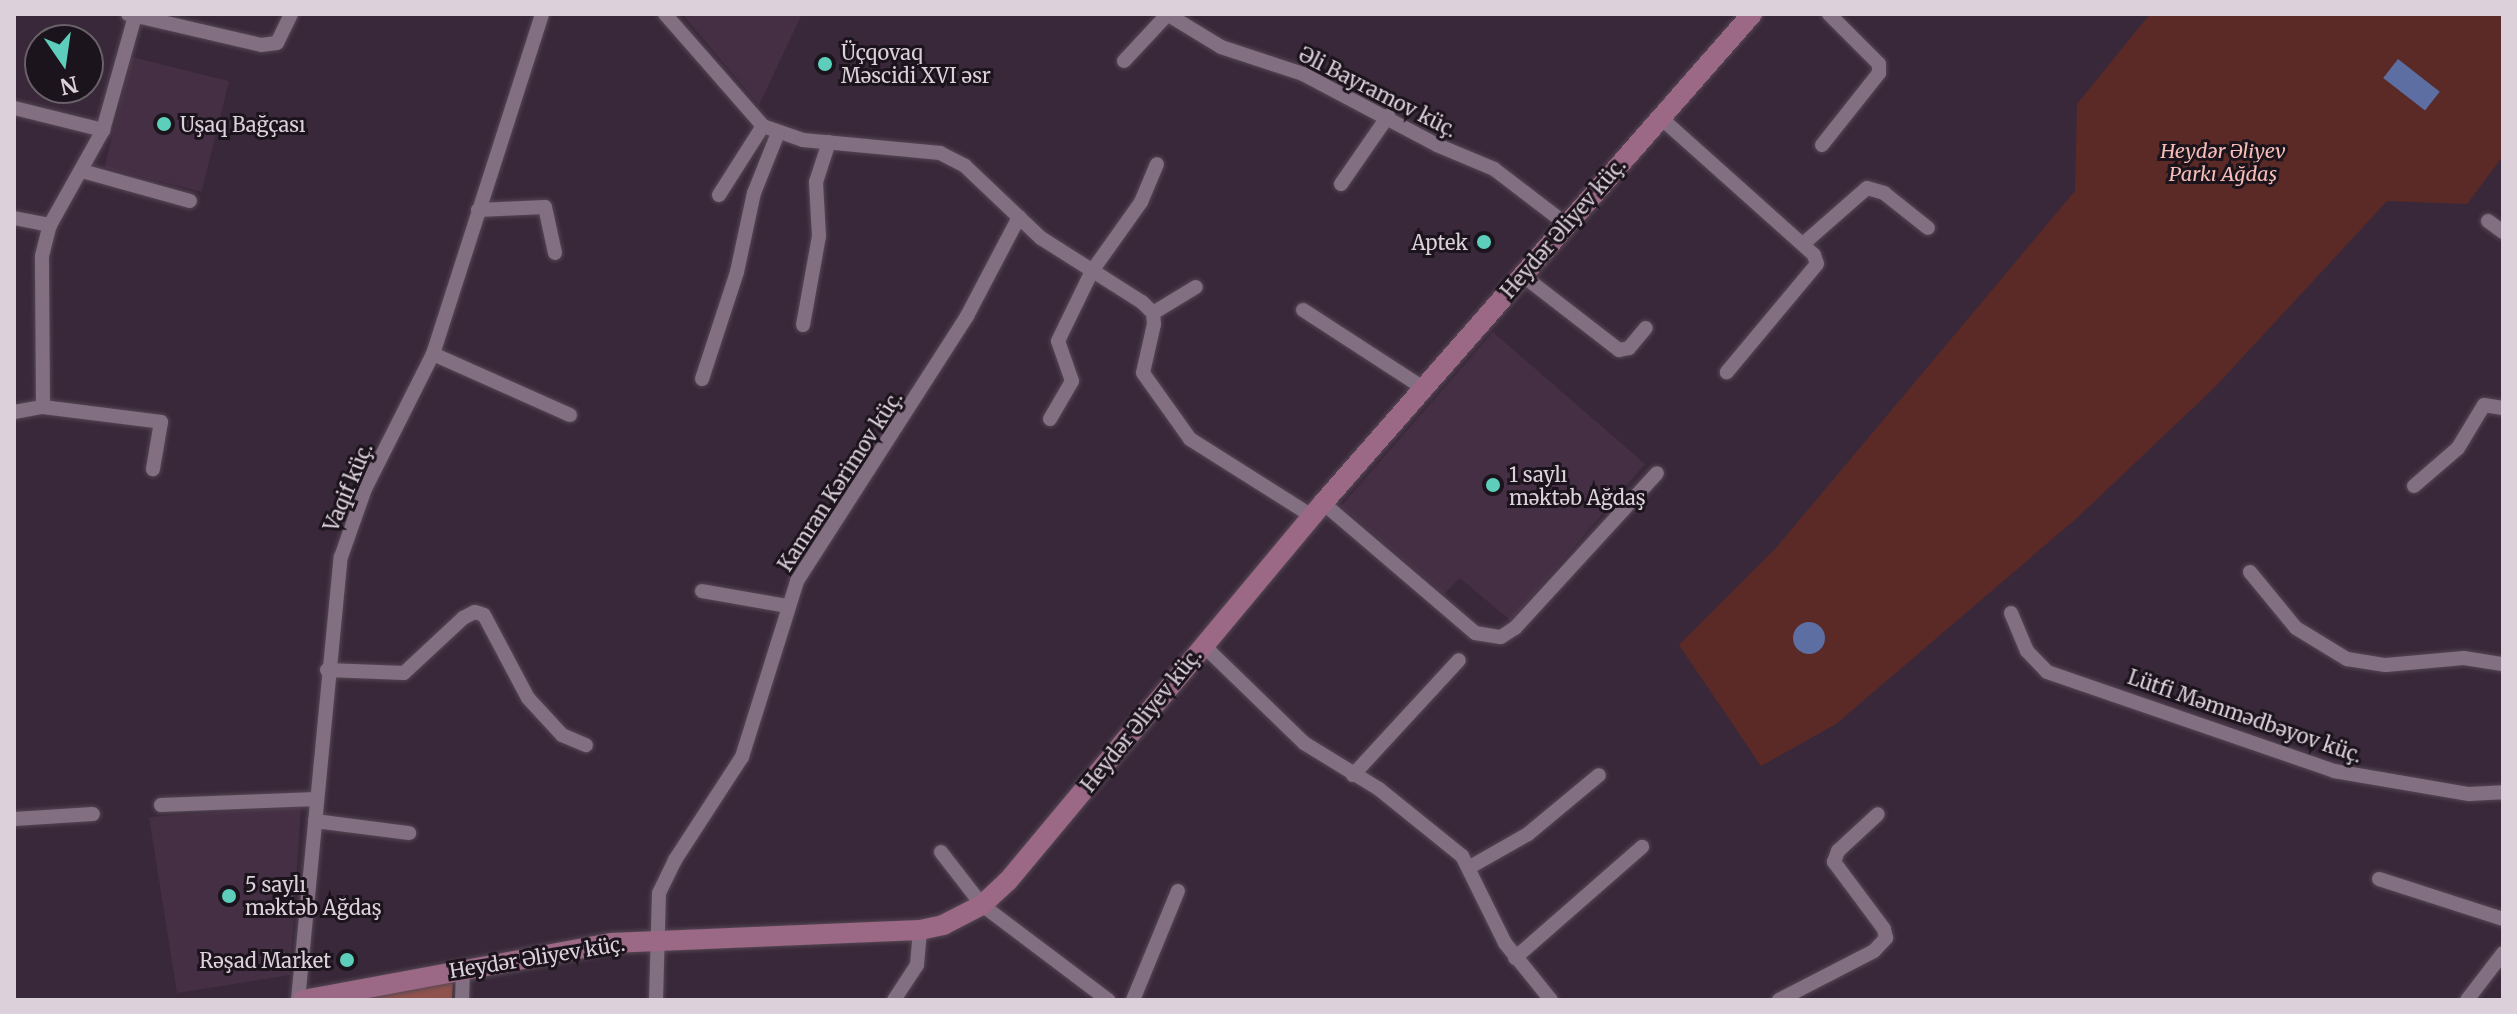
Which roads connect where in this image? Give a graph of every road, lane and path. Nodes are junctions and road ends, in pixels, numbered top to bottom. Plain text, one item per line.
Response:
1 (291, 14) edge
2 (542, 14) edge
3 (665, 14) edge
4 (1752, 14) edge
5 (1829, 14) edge
6 (132, 15) edge
7 (1166, 15) edge
8 (1124, 61) dead end
9 (14, 108) edge
10 (1388, 116) junction
11 (1661, 118) junction
12 (763, 126) junction
13 (103, 130) junction
14 (778, 133) junction
15 (829, 142) junction
16 (1822, 145) dead end
17 (1157, 164) dead end
18 (82, 171) junction
19 (1341, 184) dead end
20 (719, 195) dead end
21 (190, 201) dead end
22 (478, 210) junction
23 (1019, 217) junction
24 (14, 218) edge
25 (2488, 221) dead end
26 (1566, 224) junction
27 (50, 225) junction
28 (1928, 228) dead end
29 (2503, 232) edge
30 (1803, 244) junction
31 (555, 253) dead end
32 (1092, 271) junction
33 (1522, 275) junction
34 (1196, 287) dead end
35 (1303, 310) dead end
36 (1153, 313) junction
37 (803, 325) dead end
38 (1646, 328) dead end
39 (433, 354) junction
40 (1727, 372) dead end
41 (702, 379) dead end
42 (1423, 388) junction
43 (43, 407) junction
44 (2503, 408) edge
45 (14, 412) edge
46 (570, 415) dead end
47 (1050, 419) dead end
48 (153, 469) dead end
49 (1657, 473) dead end
50 (2414, 486) dead end
51 (1318, 510) junction
52 (2250, 572) dead end
53 (702, 591) dead end
54 (787, 606) junction
55 (2011, 613) dead end
56 (1203, 645) junction
57 (1459, 660) dead end
58 (2503, 664) edge
59 (327, 670) junction
60 (586, 745) dead end
61 (1353, 775) junction
62 (1599, 775) dead end
63 (2503, 792) edge
64 (317, 799) junction
65 (161, 805) dead end
66 (93, 814) dead end
67 (1878, 814) dead end
68 (14, 819) edge
69 (315, 821) junction
70 (409, 833) dead end
71 (1642, 847) dead end
72 (941, 852) dead end
73 (1470, 867) junction
74 (2379, 879) dead end
75 (1178, 891) dead end
76 (982, 905) junction
77 (2503, 919) edge
78 (920, 930) junction
79 (656, 940) junction
80 (2503, 953) edge
81 (1515, 958) junction
82 (463, 968) junction
83 (301, 1000) edge
84 (462, 1000) edge
85 (656, 1000) edge
86 (894, 1000) edge
87 (1108, 1000) edge
88 (1133, 1000) edge
89 (1551, 1000) edge
90 (1779, 1000) edge
91 (2467, 1000) edge

1 - 6 street
2 - 22 street, Vaqif küç.
3 - 12 street
4 - 11 main road, Heydər Əliyev küç.
5 - 16 street
6 - 13 street
7 - 8 street
7 - 10 street, Əli Bayramov küç.
9 - 13 street
10 - 19 street
10 - 26 street, Əli Bayramov küç.
11 - 26 main road, Heydər Əliyev küç.
11 - 30 street
12 - 14 street
12 - 20 street
13 - 18 street
14 - 15 street
14 - 41 street
15 - 23 street
15 - 37 street
17 - 32 street
18 - 21 street
18 - 27 street
22 - 31 street
22 - 39 street, Vaqif küç.
23 - 32 street
23 - 54 street, Kamran Kərimov küç.
24 - 27 street
25 - 29 street
26 - 33 main road, Heydər Əliyev küç.
27 - 43 street
28 - 30 street
30 - 40 street
32 - 36 street
32 - 47 street
33 - 38 street
33 - 42 main road, Heydər Əliyev küç.
34 - 36 street
35 - 42 street
36 - 51 street
39 - 46 street
39 - 59 street, Vaqif küç.
42 - 51 main road, Heydər Əliyev küç.
43 - 45 street
43 - 48 street
44 - 50 street
49 - 51 street
51 - 56 main road, Heydər Əliyev küç.
52 - 58 street
53 - 54 street
54 - 79 street, Kamran Kərimov küç.
55 - 63 street, Lütfi Məmmədbəyov küç.
56 - 61 street
56 - 76 main road, Heydər Əliyev küç.
57 - 61 street
59 - 60 street
59 - 64 street, Vaqif küç.
61 - 73 street
62 - 73 street
64 - 65 street
64 - 69 street, Vaqif küç.
66 - 68 street
67 - 90 street
69 - 70 street
69 - 83 street, Vaqif küç.
71 - 81 street
72 - 76 street
73 - 81 street
74 - 77 street
75 - 88 street
76 - 78 main road, Heydər Əliyev küç.
76 - 87 street
78 - 79 main road, Heydər Əliyev küç.
78 - 86 street
79 - 82 main road, Heydər Əliyev küç.
79 - 85 street, Kamran Kərimov küç.
80 - 91 street
81 - 89 street
82 - 83 main road, Heydər Əliyev küç.
82 - 84 street

